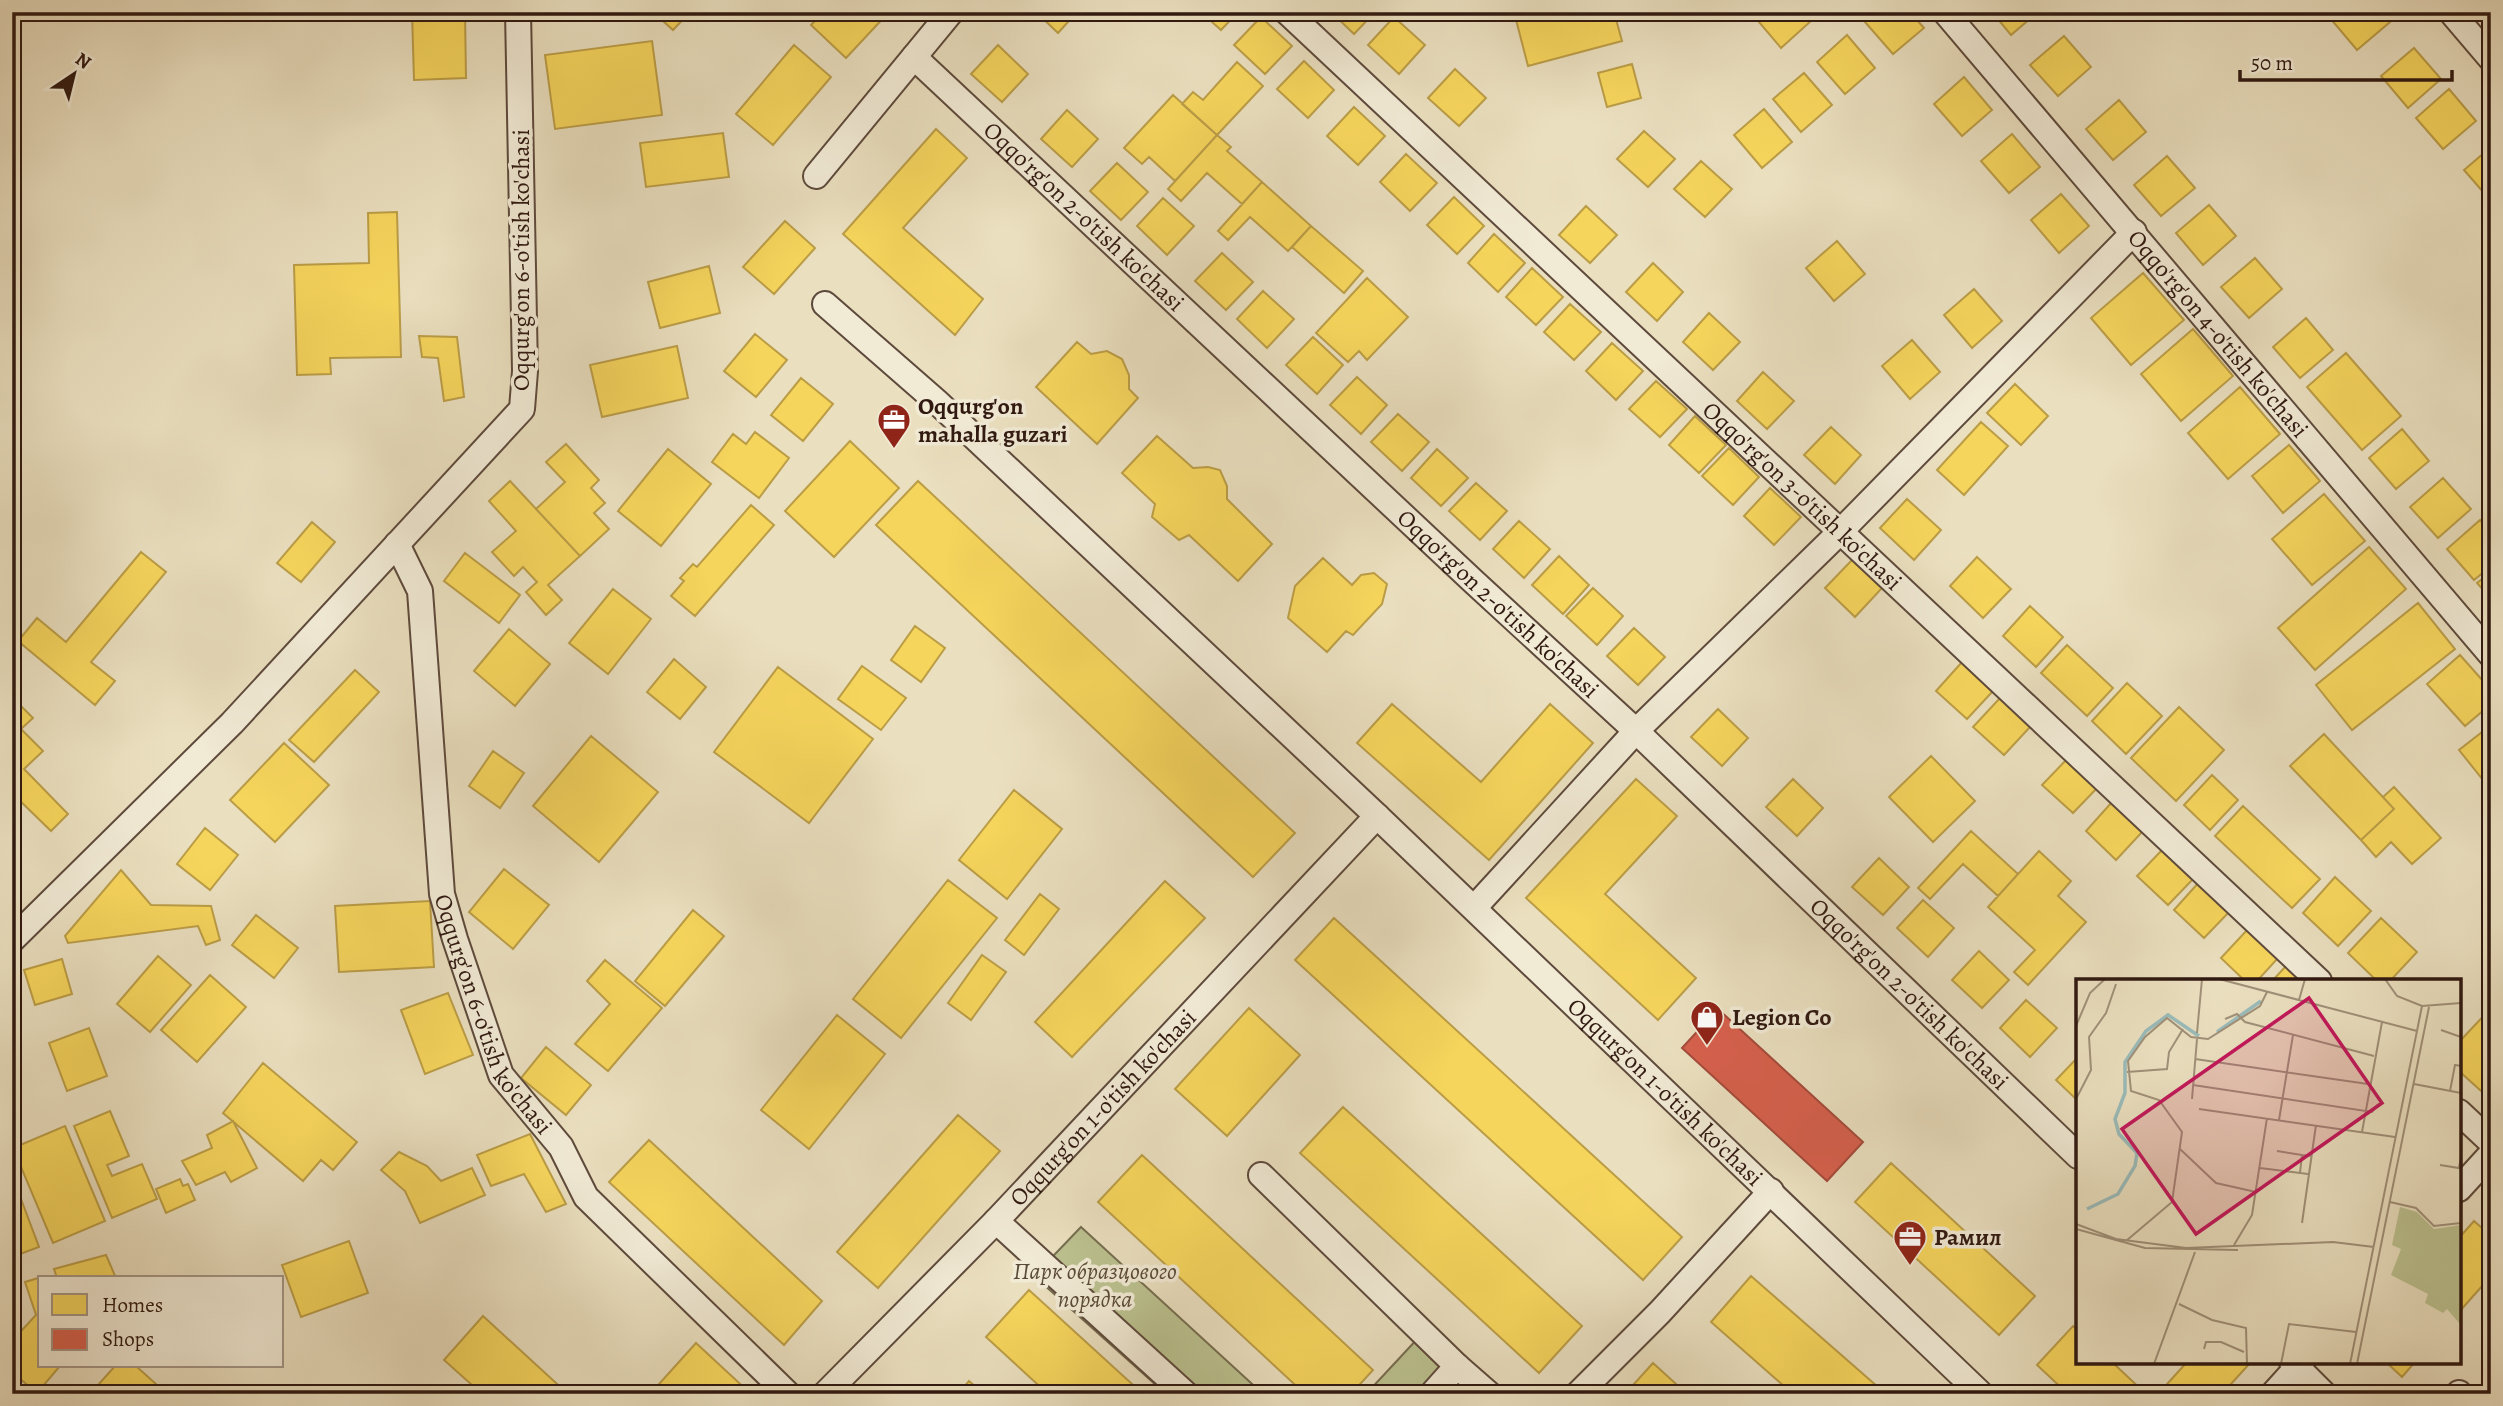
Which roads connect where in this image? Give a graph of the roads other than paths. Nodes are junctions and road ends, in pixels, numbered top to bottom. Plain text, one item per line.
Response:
1 (518, 12) edge
2 (951, 12) edge
3 (1287, 12) edge
4 (1945, 12) edge
5 (2451, 12) edge
6 (914, 57) junction
7 (2491, 59) edge
8 (816, 176) dead end
9 (2134, 232) junction
10 (825, 304) dead end
11 (1840, 532) junction
12 (397, 544) junction
13 (2491, 655) edge
14 (1636, 732) junction
15 (1377, 816) junction
16 (1474, 908) junction
17 (12, 940) edge
18 (2317, 979) edge
19 (2461, 1114) edge
20 (2491, 1142) edge
21 (2076, 1154) edge
22 (2491, 1154) edge
23 (1261, 1175) dead end
24 (2461, 1187) edge
25 (1771, 1191) junction
26 (996, 1221) junction
27 (2297, 1364) edge
28 (1457, 1366) junction
29 (788, 1394) edge
30 (825, 1394) edge
31 (1186, 1394) edge
32 (1432, 1394) edge
33 (1489, 1394) edge
34 (1578, 1394) edge
35 (1981, 1394) edge
36 (2273, 1394) edge
37 (2324, 1394) edge

1 - 12 street, Oqqurg'on 6-o'tish ko'chasi
2 - 6 street
3 - 11 street, Oqqo'rg'on 3-o'tish ko'chasi
4 - 9 street, Oqqo'rg'on 4-o'tish ko'chasi
5 - 7 street
6 - 8 street
6 - 14 street, Oqqo'rg'on 2-o'tish ko'chasi
9 - 11 street
9 - 13 street, Oqqo'rg'on 4-o'tish ko'chasi
10 - 15 street, Oqqurg'on 1-o'tish ko'chasi
11 - 14 street
11 - 18 street, Oqqo'rg'on 3-o'tish ko'chasi
12 - 17 street, Oqqurg'on 6-o'tish ko'chasi
12 - 29 street, Oqqurg'on 6-o'tish ko'chasi
14 - 16 street
14 - 21 street, Oqqo'rg'on 2-o'tish ko'chasi
15 - 16 street, Oqqurg'on 1-o'tish ko'chasi
15 - 26 street, Oqqurg'on 1-o'tish ko'chasi
16 - 25 street, Oqqurg'on 1-o'tish ko'chasi
19 - 20 street
22 - 24 street
23 - 28 street
25 - 34 street, Oqqurg'on 1-o'tish ko'chasi
25 - 35 street, Oqqurg'on 1-o'tish ko'chasi
26 - 30 street, Oqqurg'on 1-o'tish ko'chasi
26 - 31 street
27 - 36 street
27 - 37 street
28 - 32 street
28 - 33 street

